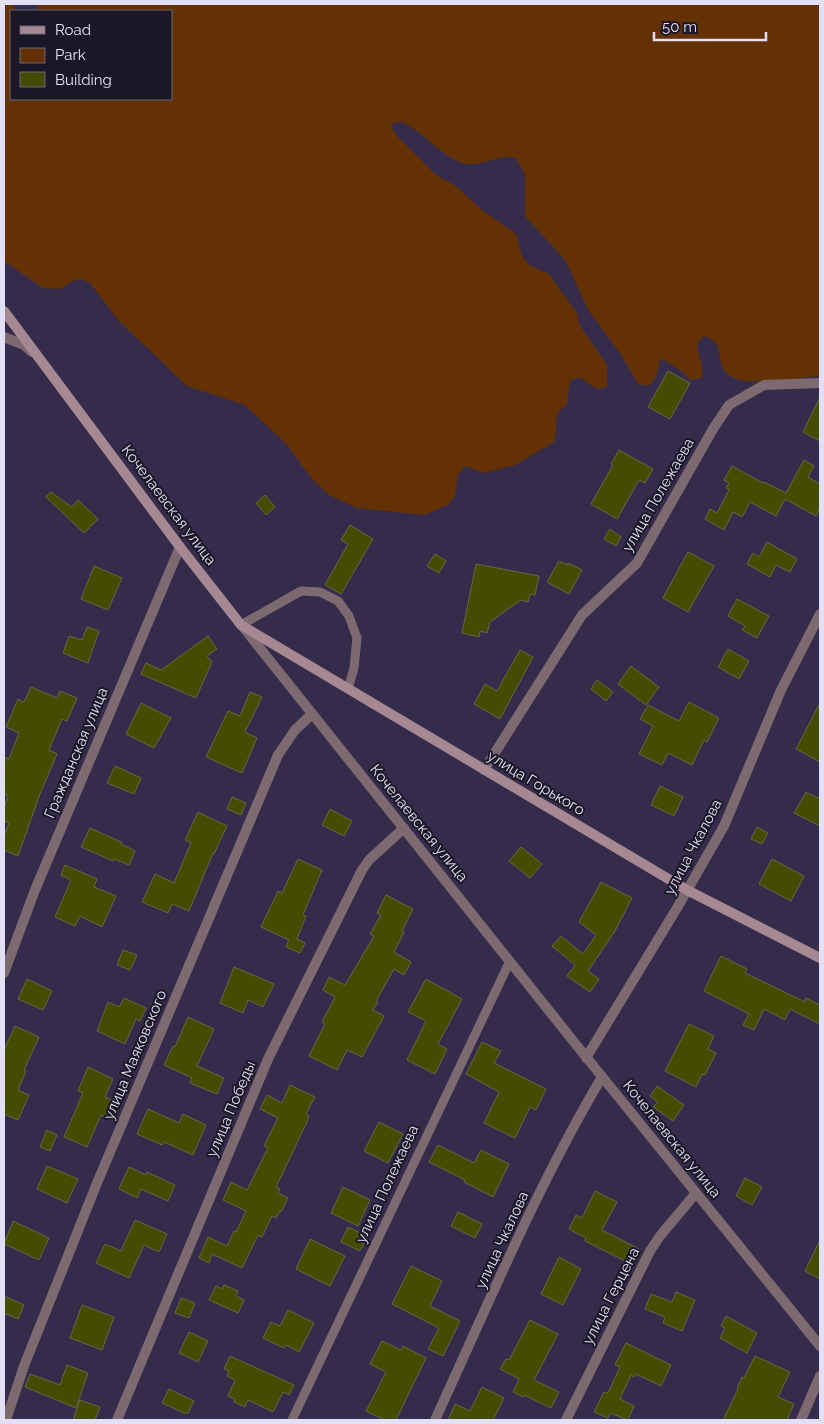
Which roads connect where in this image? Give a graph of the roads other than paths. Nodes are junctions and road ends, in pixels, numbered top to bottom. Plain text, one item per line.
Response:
1 (4, 312) edge
2 (4, 337) edge
3 (43, 361) junction
4 (820, 383) edge
5 (180, 547) junction
6 (820, 614) edge
7 (241, 625) junction
8 (348, 689) junction
9 (312, 714) junction
10 (484, 770) junction
11 (404, 828) junction
12 (686, 890) junction
13 (820, 958) edge
14 (510, 961) junction
15 (4, 973) edge
16 (586, 1058) junction
17 (602, 1077) junction
18 (696, 1193) junction
19 (820, 1346) edge
20 (820, 1376) edge
21 (6, 1420) edge
22 (117, 1420) edge
23 (292, 1420) edge
24 (436, 1420) edge
25 (566, 1420) edge
26 (801, 1420) edge

1 - 3 main road, Кочелаевская улица
2 - 3 street
3 - 5 main road, Кочелаевская улица
4 - 10 street, улица Полежаева
5 - 7 main road, Кочелаевская улица
5 - 15 street, Гражданская улица
6 - 12 street, улица Чкалова
7 - 8 main road, улица Горького
7 - 8 lane
7 - 9 street, Кочелаевская улица
8 - 10 main road, улица Горького
9 - 11 street, Кочелаевская улица
9 - 21 street, улица Маяковского
10 - 12 main road, улица Горького
11 - 14 street, Кочелаевская улица
11 - 22 street, улица Победы
12 - 13 main road, улица Горького
12 - 16 street, улица Чкалова
14 - 16 street, Кочелаевская улица
14 - 23 lane, улица Полежаева
16 - 17 street, Кочелаевская улица
17 - 18 street, Кочелаевская улица
17 - 24 street, улица Чкалова
18 - 19 street, Кочелаевская улица
18 - 25 street, улица Герцена
20 - 26 street

